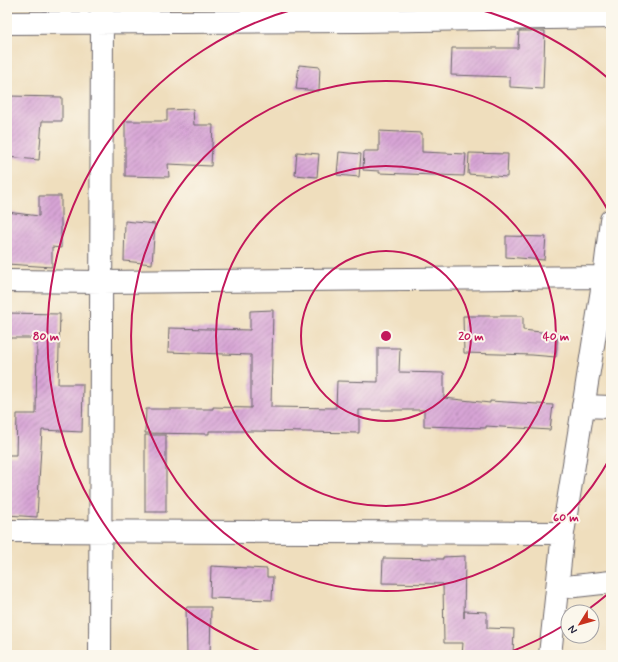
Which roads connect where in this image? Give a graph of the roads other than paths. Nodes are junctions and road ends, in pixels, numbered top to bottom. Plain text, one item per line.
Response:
1 (358, 14) edge
2 (102, 15) edge
3 (611, 17) edge
4 (7, 23) edge
5 (611, 220) edge
6 (604, 277) junction
7 (7, 280) edge
8 (102, 282) junction
9 (583, 406) junction
10 (611, 406) edge
11 (101, 531) junction
12 (7, 532) edge
13 (563, 533) junction
14 (611, 582) edge
15 (557, 588) junction
16 (100, 655) edge
17 (550, 655) edge

1 - 2 street
1 - 3 street
2 - 4 street
2 - 8 street
5 - 6 street
6 - 8 street
6 - 9 street
7 - 8 street
8 - 11 street
9 - 10 street
9 - 13 street
11 - 12 street
11 - 13 street
11 - 16 street
13 - 15 street
14 - 15 street
15 - 17 street

